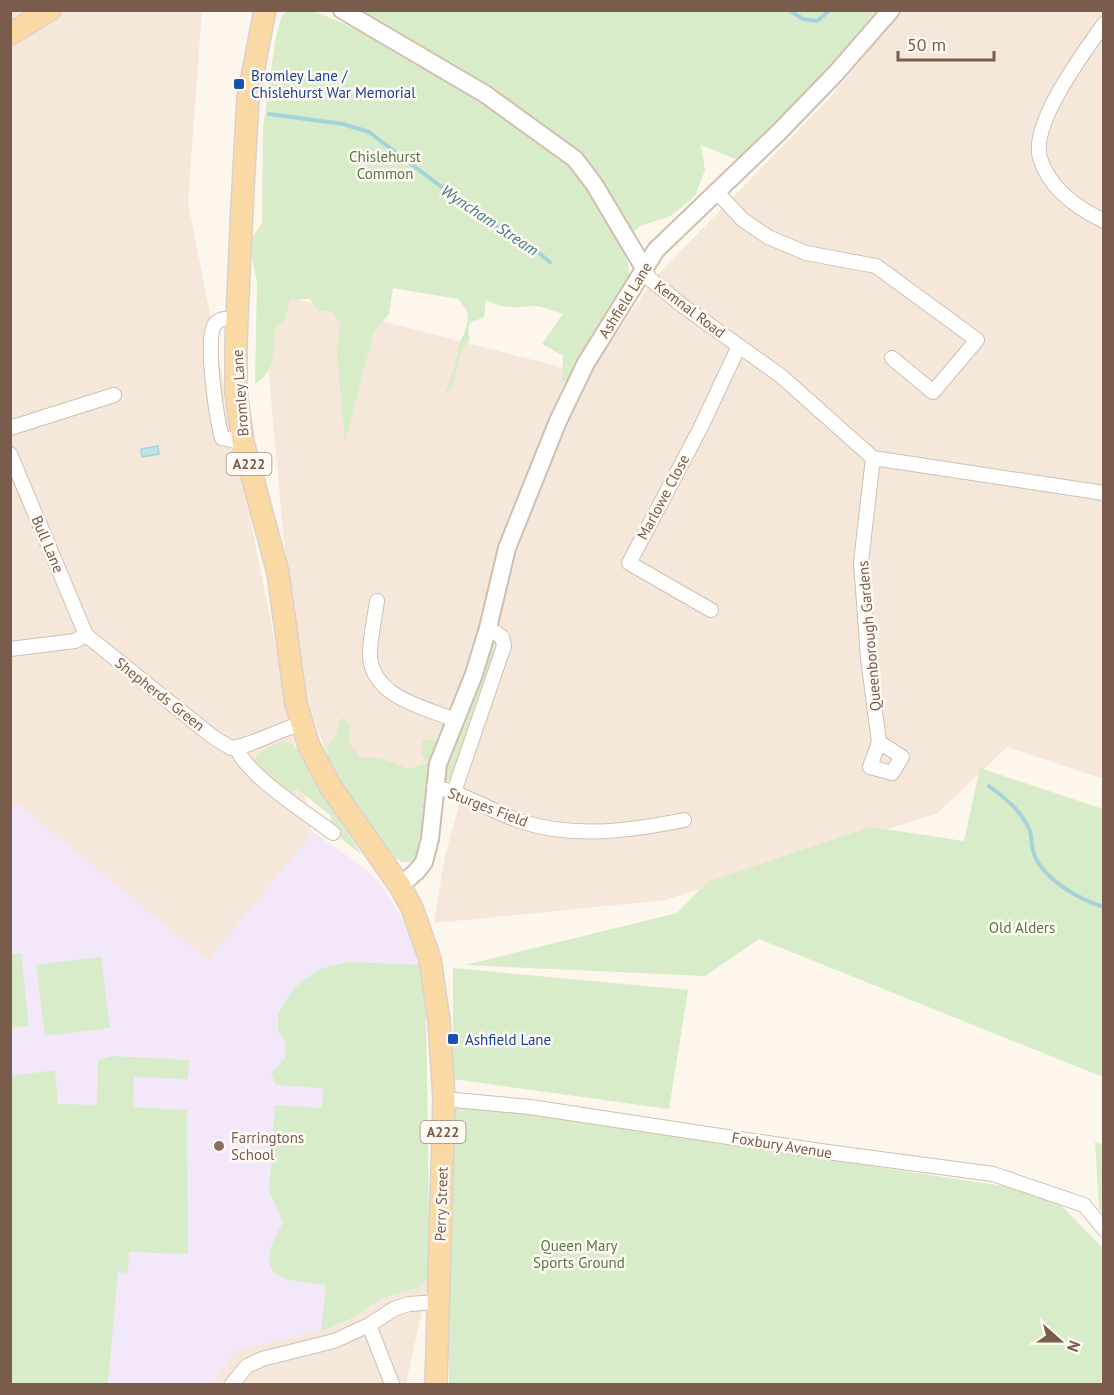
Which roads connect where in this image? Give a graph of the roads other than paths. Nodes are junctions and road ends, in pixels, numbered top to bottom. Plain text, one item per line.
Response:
1 (50, 10) edge
2 (265, 10) edge
3 (342, 10) edge
4 (891, 10) edge
5 (1104, 24) edge
6 (10, 33) edge
7 (716, 191) junction
8 (1104, 221) edge
9 (644, 268) junction
10 (740, 346) junction
11 (892, 358) dead end
12 (114, 396) dead end
13 (10, 428) edge
14 (10, 454) edge
15 (873, 458) junction
16 (1104, 493) edge
17 (377, 601) dead end
18 (711, 610) dead end
19 (488, 628) junction
20 (86, 635) junction
21 (10, 649) edge
22 (455, 720) junction
23 (302, 724) junction
24 (879, 742) dead end
25 (237, 747) junction
26 (434, 787) junction
27 (454, 792) junction
28 (684, 820) dead end
29 (333, 833) dead end
30 (400, 886) junction
31 (444, 1100) junction
32 (1104, 1229) edge
33 (439, 1302) junction
34 (369, 1324) junction
35 (232, 1384) edge
36 (392, 1384) edge
37 (436, 1384) edge

1 - 6 main road
2 - 23 main road, Bromley Lane / A222
3 - 9 street, Kemnal Road
4 - 7 street, Ashfield Lane
5 - 8 street
7 - 9 street, Ashfield Lane
7 - 11 street
9 - 10 street, Kemnal Road
9 - 19 street, Ashfield Lane
10 - 15 street, Kemnal Road
10 - 18 street, Marlowe Close
12 - 13 street
14 - 20 street, Bull Lane
15 - 16 street
15 - 24 street, Queenborough Gardens
17 - 22 street
19 - 22 street, Ashfield Lane
19 - 27 street
20 - 21 street
20 - 25 street, Shepherds Green
22 - 26 street, Ashfield Lane
23 - 25 street
23 - 30 main road, Bromley Lane / A222
25 - 29 street
26 - 27 street, Sturges Field
26 - 30 street, Ashfield Lane
27 - 28 street, Sturges Field
30 - 31 main road, Perry Street / A222
31 - 32 street, Foxbury Avenue
31 - 33 main road, Perry Street / A222
33 - 34 street
33 - 37 main road, Perry Street / A222
34 - 35 street
34 - 36 street

